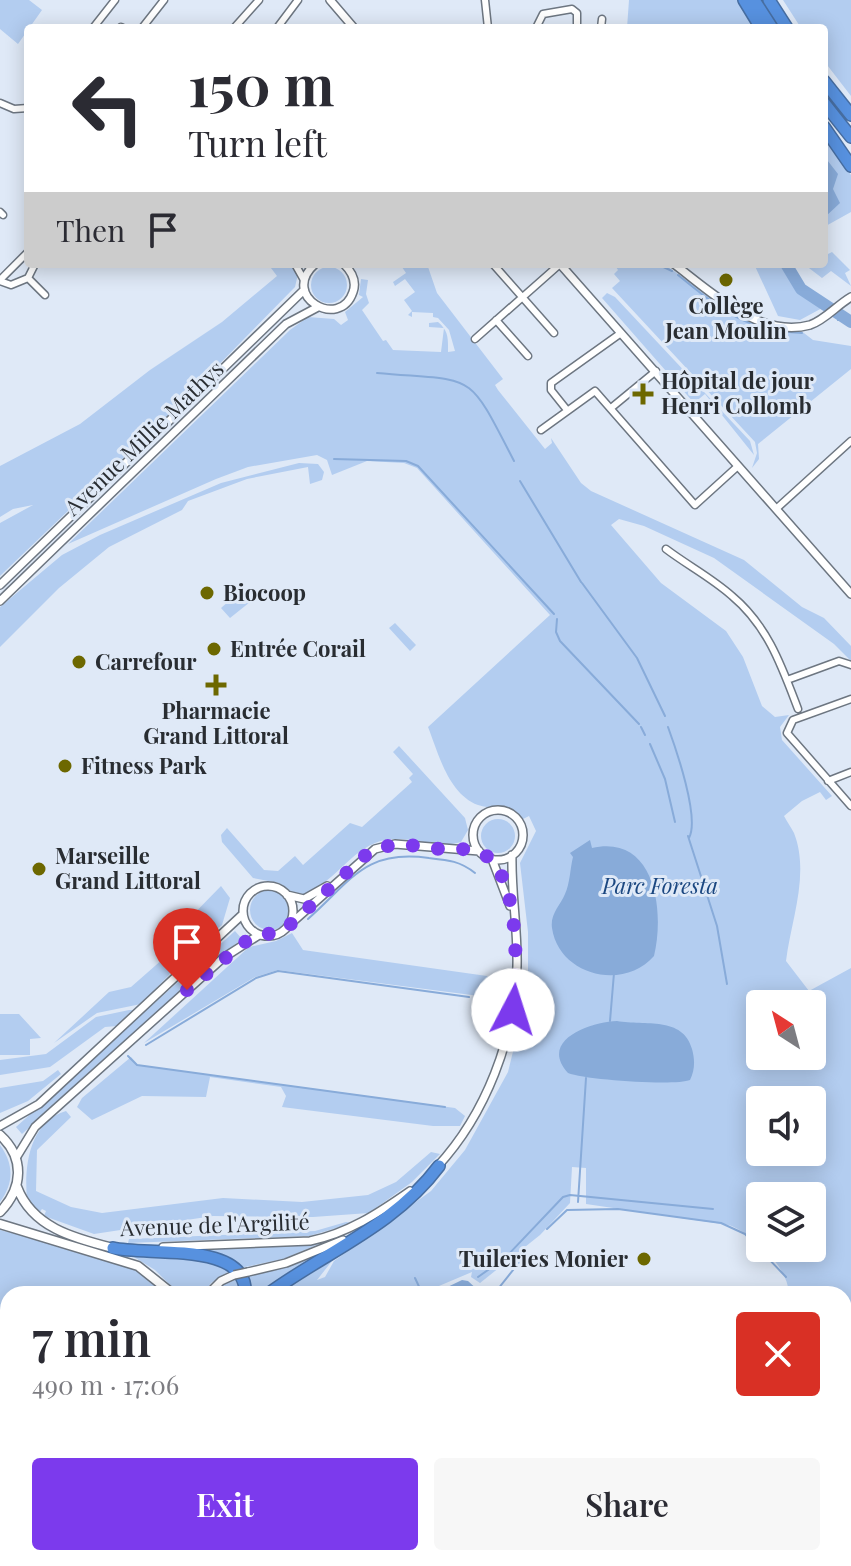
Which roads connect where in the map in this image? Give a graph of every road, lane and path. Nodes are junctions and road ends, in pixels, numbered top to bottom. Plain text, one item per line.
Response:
1 (115, 0) edge
2 (164, 0) edge
3 (259, 0) edge
4 (298, 0) edge
5 (330, 0) edge
6 (485, 0) edge
7 (744, 0) edge
8 (754, 0) edge
9 (769, 0) edge
10 (602, 19) dead end
11 (96, 24) edge
12 (145, 24) edge
13 (238, 24) edge
14 (280, 24) edge
15 (351, 24) edge
16 (488, 24) edge
17 (538, 24) edge
18 (577, 24) edge
19 (601, 24) edge
20 (759, 24) edge
21 (769, 24) edge
22 (784, 24) edge
23 (828, 86) edge
24 (0, 103) edge
25 (24, 108) edge
26 (828, 108) edge
27 (851, 115) edge
28 (828, 133) edge
29 (851, 137) edge
30 (851, 166) edge
31 (24, 256) edge
32 (33, 268) edge
33 (297, 268) edge
34 (312, 268) edge
35 (349, 268) edge
36 (497, 268) edge
37 (555, 268) edge
38 (564, 268) edge
39 (679, 268) edge
40 (28, 278) junction
41 (0, 280) edge
42 (304, 280) junction
43 (304, 290) junction
44 (45, 295) dead end
45 (522, 297) junction
46 (851, 297) edge
47 (318, 307) junction
48 (496, 320) junction
49 (554, 333) dead end
50 (621, 333) junction
51 (475, 339) dead end
52 (528, 356) dead end
53 (656, 371) junction
54 (611, 408) junction
55 (567, 410) junction
56 (541, 430) dead end
57 (851, 441) edge
58 (738, 466) junction
59 (776, 509) junction
60 (666, 549) dead end
61 (0, 585) edge
62 (849, 588) edge
63 (0, 601) edge
64 (851, 665) edge
65 (787, 680) junction
66 (851, 699) edge
67 (798, 709) dead end
68 (851, 772) edge
69 (828, 781) junction
70 (851, 806) edge
71 (473, 835) junction
72 (460, 850) junction
73 (479, 851) junction
74 (512, 855) junction
75 (492, 859) junction
76 (342, 876) junction
77 (287, 895) junction
78 (243, 914) junction
79 (514, 919) junction
80 (288, 926) junction
81 (259, 935) junction
82 (0, 1126) edge
83 (0, 1135) edge
84 (16, 1158) junction
85 (439, 1166) junction
86 (17, 1187) junction
87 (409, 1192) junction
88 (0, 1212) edge
89 (0, 1224) edge
90 (113, 1248) junction
91 (163, 1286) edge
92 (216, 1286) edge
93 (244, 1286) edge
94 (281, 1286) edge

1 - 11 street
2 - 12 street
3 - 13 street
4 - 14 street
5 - 15 street
6 - 16 street
7 - 20 highway
8 - 21 highway
9 - 22 highway
10 - 19 street
17 - 18 street
23 - 27 highway
24 - 25 street
26 - 29 highway
28 - 30 highway
31 - 41 street
32 - 40 street
33 - 42 street
34 - 42 street
35 - 47 street, Avenue Millie Mathys
36 - 45 street
37 - 45 street
38 - 50 street
39 - 46 street
40 - 41 street
40 - 44 street
42 - 43 street
43 - 47 street
43 - 61 street, Avenue Millie Mathys
45 - 48 street
45 - 49 street
47 - 63 street, Avenue Millie Mathys
48 - 51 street
48 - 52 street
50 - 53 street
50 - 55 street
53 - 54 street
53 - 58 street
54 - 55 street
54 - 58 street
55 - 56 street
57 - 59 street
58 - 59 street
59 - 62 street
60 - 65 street
64 - 65 street
65 - 67 street
66 - 69 street
68 - 69 street
69 - 70 street
71 - 72 street
71 - 73 street
71 - 74 street
72 - 73 street
72 - 76 street
73 - 75 street
74 - 75 street
74 - 79 street, Avenue de l'Argilité
75 - 79 street, Avenue de l'Argilité
76 - 77 street
76 - 80 street
77 - 78 street
77 - 80 street
78 - 81 street
78 - 82 street
79 - 85 street, Avenue de l'Argilité
80 - 81 street
81 - 84 street
83 - 84 main road
84 - 86 main road
85 - 87 street, Avenue de l'Argilité
85 - 94 highway
86 - 88 main road
86 - 90 main road, Avenue de l'Argilité
87 - 90 street, Avenue de l'Argilité
87 - 92 street, bridge
89 - 91 main road, Avenue de l'Argilité
90 - 93 highway

